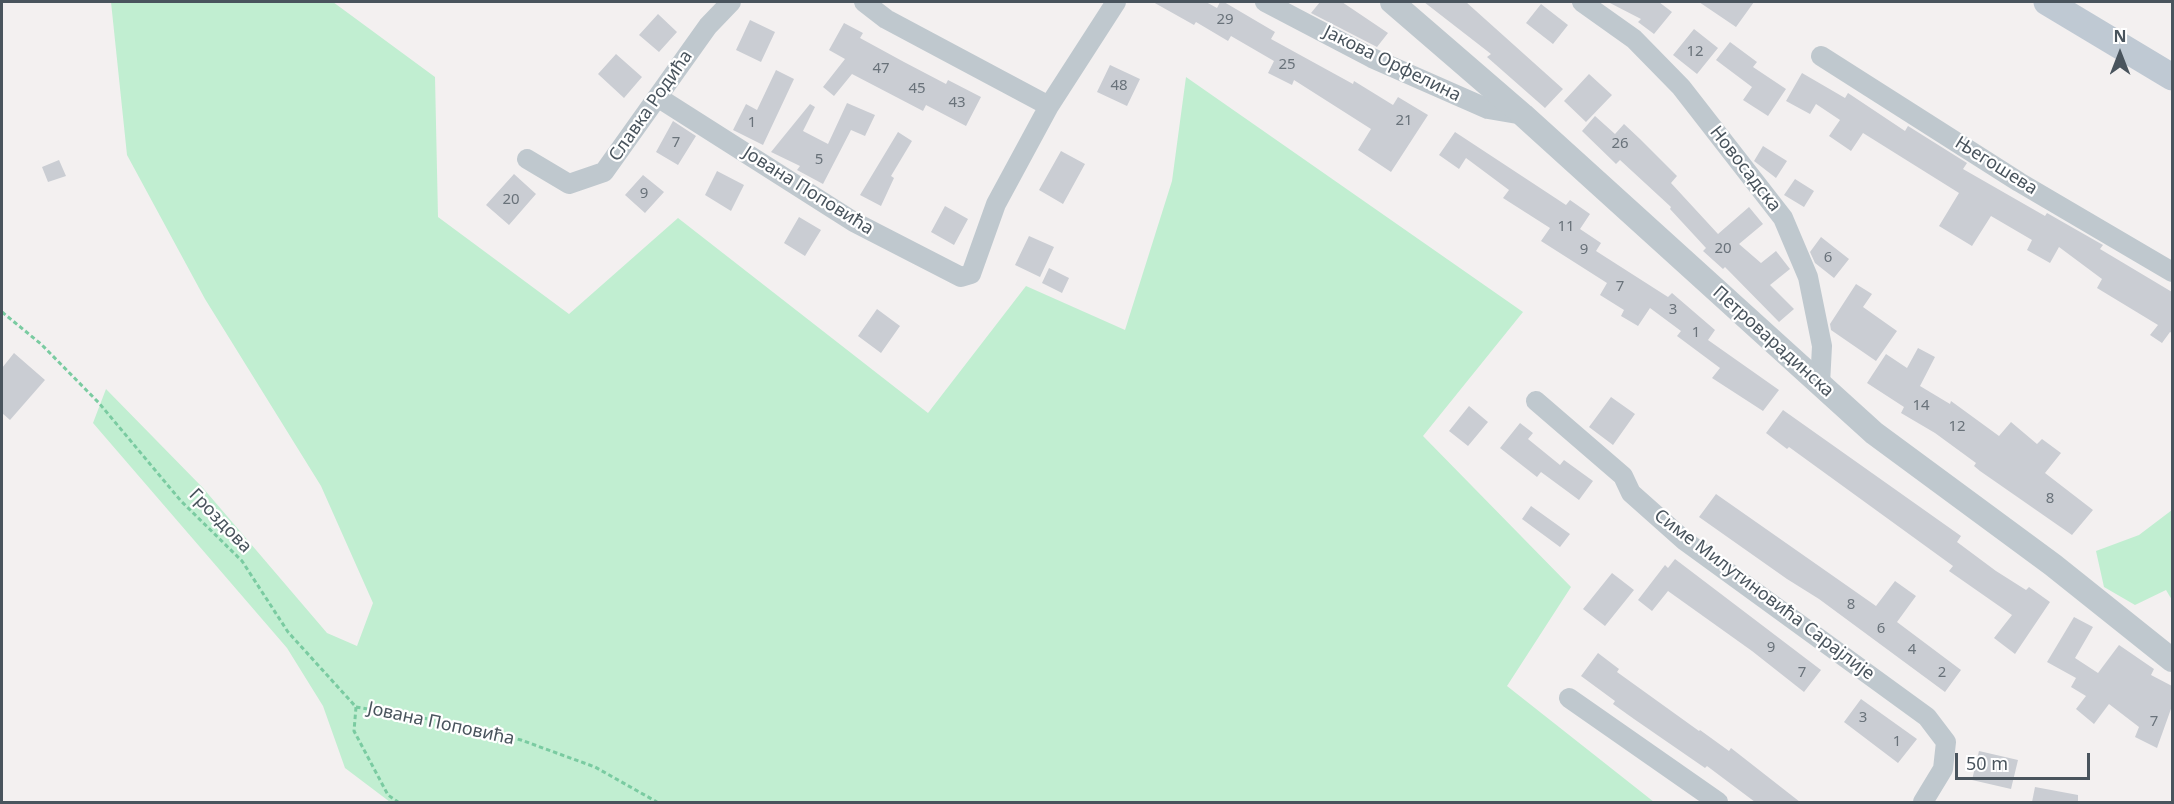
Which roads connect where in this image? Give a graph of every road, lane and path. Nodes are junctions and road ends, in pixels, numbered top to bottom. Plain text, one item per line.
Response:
1 (731, 2) edge
2 (864, 2) edge
3 (1116, 2) edge
4 (1265, 2) edge
5 (1392, 2) edge
6 (1582, 2) edge
7 (2047, 2) edge
8 (1821, 56) dead end
9 (2172, 77) edge
10 (658, 98) junction
11 (1049, 106) junction
12 (1523, 115) junction
13 (526, 159) dead end
14 (2172, 272) edge
15 (2, 312) edge
16 (1820, 384) junction
17 (1536, 401) dead end
18 (2172, 660) edge
19 (1569, 698) dead end
20 (356, 707) junction
21 (398, 802) edge
22 (657, 802) edge
23 (1718, 802) edge
24 (1923, 802) edge

1 - 10 street, Славка Родића
2 - 11 street
3 - 11 street
4 - 12 street, Јакова Орфелина
5 - 12 street, Петроварадинска
6 - 16 street, Новосадска
7 - 9 main road
8 - 14 street, Његошева
10 - 11 street, Јована Поповића
10 - 13 street, Славка Родића
12 - 16 street, Петроварадинска
15 - 20 path, Гроздова
16 - 18 street, Петроварадинска
17 - 24 street, Симе Милутиновића Сарајлије
19 - 23 street
20 - 21 path
20 - 22 path, Јована Поповића

